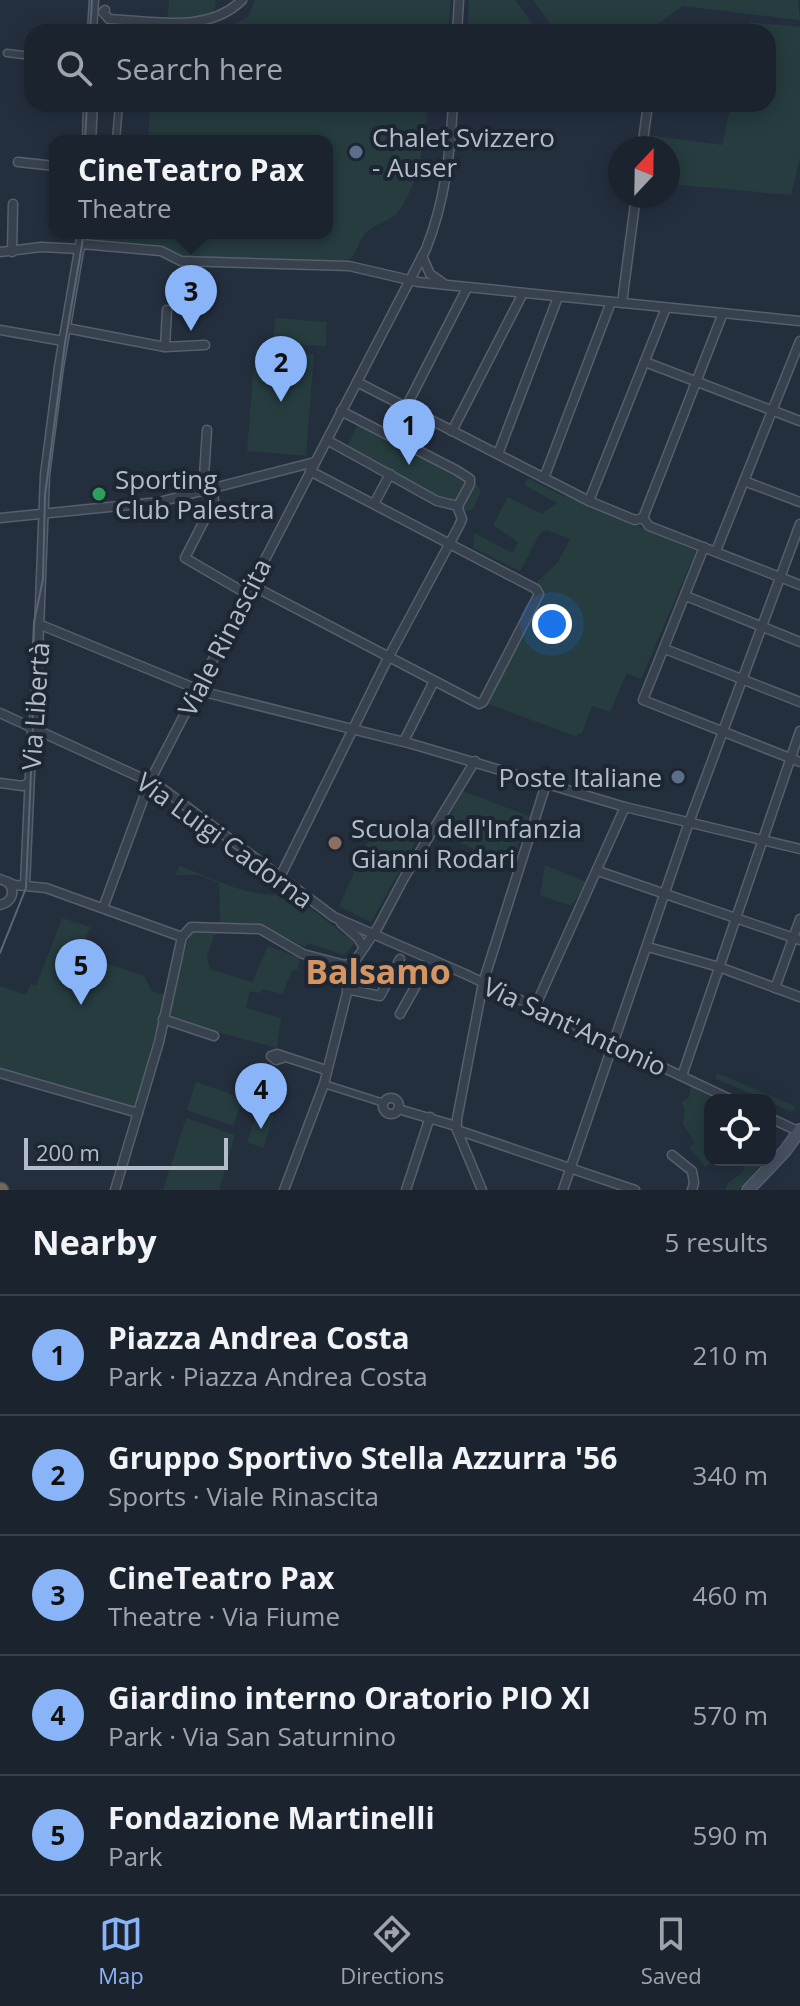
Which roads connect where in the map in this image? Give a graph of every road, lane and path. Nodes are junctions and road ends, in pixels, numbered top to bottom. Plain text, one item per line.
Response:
1 (94, 0) edge
2 (242, 0) edge
3 (459, 0) edge
4 (105, 10) dead end
5 (92, 24) edge
6 (458, 24) edge
7 (7, 53) dead end
8 (24, 55) edge
9 (91, 112) edge
10 (118, 112) edge
11 (452, 112) edge
12 (647, 112) edge
13 (89, 135) edge
14 (116, 135) edge
15 (644, 136) edge
16 (18, 162) dead end
17 (49, 165) edge
18 (13, 204) dead end
19 (634, 208) edge
20 (81, 239) edge
21 (80, 246) junction
22 (0, 252) edge
23 (12, 252) junction
24 (422, 256) junction
25 (410, 281) junction
26 (448, 286) junction
27 (467, 288) junction
28 (523, 293) junction
29 (558, 297) junction
30 (611, 302) junction
31 (622, 303) junction
32 (666, 308) junction
33 (167, 310) dead end
34 (723, 313) junction
35 (800, 321) edge
36 (66, 328) junction
37 (4, 331) edge
38 (63, 341) junction
39 (800, 341) edge
40 (205, 345) dead end
41 (165, 347) junction
42 (645, 362) junction
43 (697, 381) junction
44 (357, 382) junction
45 (406, 407) junction
46 (341, 411) junction
47 (771, 411) junction
48 (800, 421) edge
49 (207, 430) dead end
50 (452, 431) junction
51 (327, 440) junction
52 (498, 454) junction
53 (313, 467) junction
54 (390, 474) junction
55 (544, 478) junction
56 (744, 481) junction
57 (208, 491) junction
58 (589, 501) junction
59 (800, 502) edge
60 (374, 504) junction
61 (457, 506) junction
62 (43, 513) junction
63 (0, 518) edge
64 (643, 518) junction
65 (800, 524) edge
66 (449, 543) junction
67 (704, 547) junction
68 (716, 551) junction
69 (780, 577) junction
70 (800, 585) edge
71 (249, 590) junction
72 (686, 596) junction
73 (41, 625) junction
74 (762, 626) junction
75 (800, 642) edge
76 (665, 649) junction
77 (389, 657) junction
78 (742, 679) junction
79 (434, 681) junction
80 (197, 690) junction
81 (800, 702) edge
82 (0, 713) edge
83 (32, 726) junction
84 (352, 728) junction
85 (800, 731) edge
86 (722, 732) junction
87 (404, 741) junction
88 (790, 758) junction
89 (475, 761) junction
90 (800, 762) edge
91 (30, 781) junction
92 (150, 781) junction
93 (0, 783) edge
94 (546, 784) junction
95 (625, 807) junction
96 (690, 823) junction
97 (761, 840) junction
98 (800, 849) edge
99 (598, 871) junction
100 (280, 877) junction
101 (4, 880) edge
102 (25, 885) junction
103 (665, 894) junction
104 (1, 906) edge
105 (103, 908) junction
106 (334, 917) junction
107 (735, 918) junction
108 (800, 919) edge
109 (373, 935) junction
110 (182, 937) junction
111 (796, 939) edge
112 (648, 947) junction
113 (364, 948) junction
114 (400, 959) dead end
115 (431, 959) junction
116 (719, 967) junction
117 (348, 968) junction
118 (483, 983) junction
119 (775, 988) junction
120 (347, 989) junction
121 (800, 997) edge
122 (535, 1007) junction
123 (400, 1014) dead end
124 (163, 1019) junction
125 (214, 1036) dead end
126 (614, 1043) junction
127 (286, 1057) dead end
128 (326, 1070) junction
129 (0, 1073) edge
130 (682, 1076) junction
131 (324, 1084) junction
132 (720, 1094) edge
133 (384, 1103) joint
134 (138, 1113) junction
135 (430, 1117) junction
136 (776, 1121) edge
137 (456, 1128) junction
138 (800, 1135) edge
139 (672, 1155) dead end
140 (570, 1168) junction
141 (632, 1189) edge
142 (115, 1190) edge
143 (284, 1190) edge
144 (406, 1190) edge
145 (484, 1190) edge
146 (563, 1190) edge
147 (692, 1190) edge
148 (748, 1190) edge

1 - 5 street
2 - 4 street
3 - 6 street
7 - 8 street
9 - 13 street
10 - 14 street
11 - 24 street, Viale Rinascita
12 - 15 street
16 - 17 street
18 - 23 street
19 - 31 street
20 - 21 street
21 - 23 street
21 - 25 street
21 - 36 street
22 - 23 street
24 - 25 street, Viale Rinascita
24 - 26 street
25 - 26 street
25 - 44 street, Viale Rinascita
26 - 27 street
27 - 28 street
27 - 45 street
28 - 29 street
28 - 50 street
29 - 30 street
29 - 52 street
30 - 31 street
30 - 55 street
31 - 32 street
32 - 34 street
32 - 42 street
33 - 41 street
34 - 35 street
34 - 43 street
36 - 38 street
36 - 41 street
37 - 38 street
38 - 62 street, Via Libertà
39 - 47 street
40 - 41 street
42 - 43 street
42 - 58 street
43 - 47 street
43 - 64 street
44 - 45 street
44 - 46 street, Viale Rinascita
45 - 50 street
46 - 51 street, Viale Rinascita
46 - 61 street
47 - 48 street
47 - 56 street
49 - 57 street
50 - 52 street
51 - 53 street, Viale Rinascita
51 - 54 street
52 - 55 street
53 - 57 street
53 - 60 street
53 - 71 street, Viale Rinascita
54 - 60 street
54 - 61 street
55 - 58 street
56 - 59 street
56 - 68 street
57 - 62 street
57 - 71 street
58 - 64 street
60 - 66 street
61 - 66 street
62 - 63 street
62 - 73 street, Via Libertà
64 - 67 street
65 - 69 street
66 - 77 street
66 - 79 street
67 - 68 street
67 - 72 street
68 - 69 street
69 - 70 street
69 - 74 street
71 - 77 street
71 - 80 street, Viale Rinascita
72 - 74 street
72 - 76 street
73 - 80 street
73 - 83 street, Via Libertà
74 - 75 street
74 - 78 street
76 - 78 street
76 - 86 street
77 - 79 street
77 - 84 street
78 - 81 street
78 - 86 street
79 - 87 street
80 - 84 street
80 - 92 street, Viale Rinascita
82 - 83 street, Via Luigi Cadorna
83 - 91 street, Via Libertà
83 - 92 street, Via Luigi Cadorna
84 - 87 street
84 - 100 street
85 - 88 street
86 - 88 street
86 - 96 street
87 - 89 street
88 - 90 street
88 - 97 street
89 - 94 street
89 - 109 street
91 - 93 street
91 - 102 street, Via Libertà
92 - 100 street, Via Luigi Cadorna
92 - 105 street, Viale Rinascita
94 - 95 street
94 - 118 street
95 - 96 street
95 - 99 street
96 - 97 street
96 - 103 street
97 - 98 street
97 - 107 street
99 - 103 street
99 - 122 street
100 - 106 street, Via Luigi Cadorna
101 - 102 street
101 - 104 street
102 - 105 street
103 - 107 street
103 - 112 street
105 - 110 street
106 - 109 street, Via Luigi Cadorna
106 - 113 street
107 - 111 street
107 - 116 street
108 - 111 street
109 - 113 street
109 - 115 street, Via Sant'Antonio
110 - 117 street
110 - 124 street
111 - 119 street
112 - 116 street
112 - 126 street
113 - 117 street
114 - 120 street
115 - 118 street, Via Sant'Antonio
115 - 123 street
116 - 119 street
116 - 130 street
117 - 120 street
118 - 122 street, Via Sant'Antonio
118 - 137 street
119 - 121 street
120 - 128 street
122 - 126 street, Via Sant'Antonio
124 - 125 street
124 - 134 street
126 - 130 street, Via Sant'Antonio
126 - 140 street
127 - 128 street
128 - 131 street
129 - 134 street
130 - 132 street, Via Sant'Antonio
131 - 133 street
131 - 143 street
133 - 135 street
134 - 142 street
135 - 137 street
135 - 144 street
136 - 138 street
137 - 140 street
137 - 145 street
138 - 148 main road
139 - 147 street
140 - 141 street
140 - 146 street

